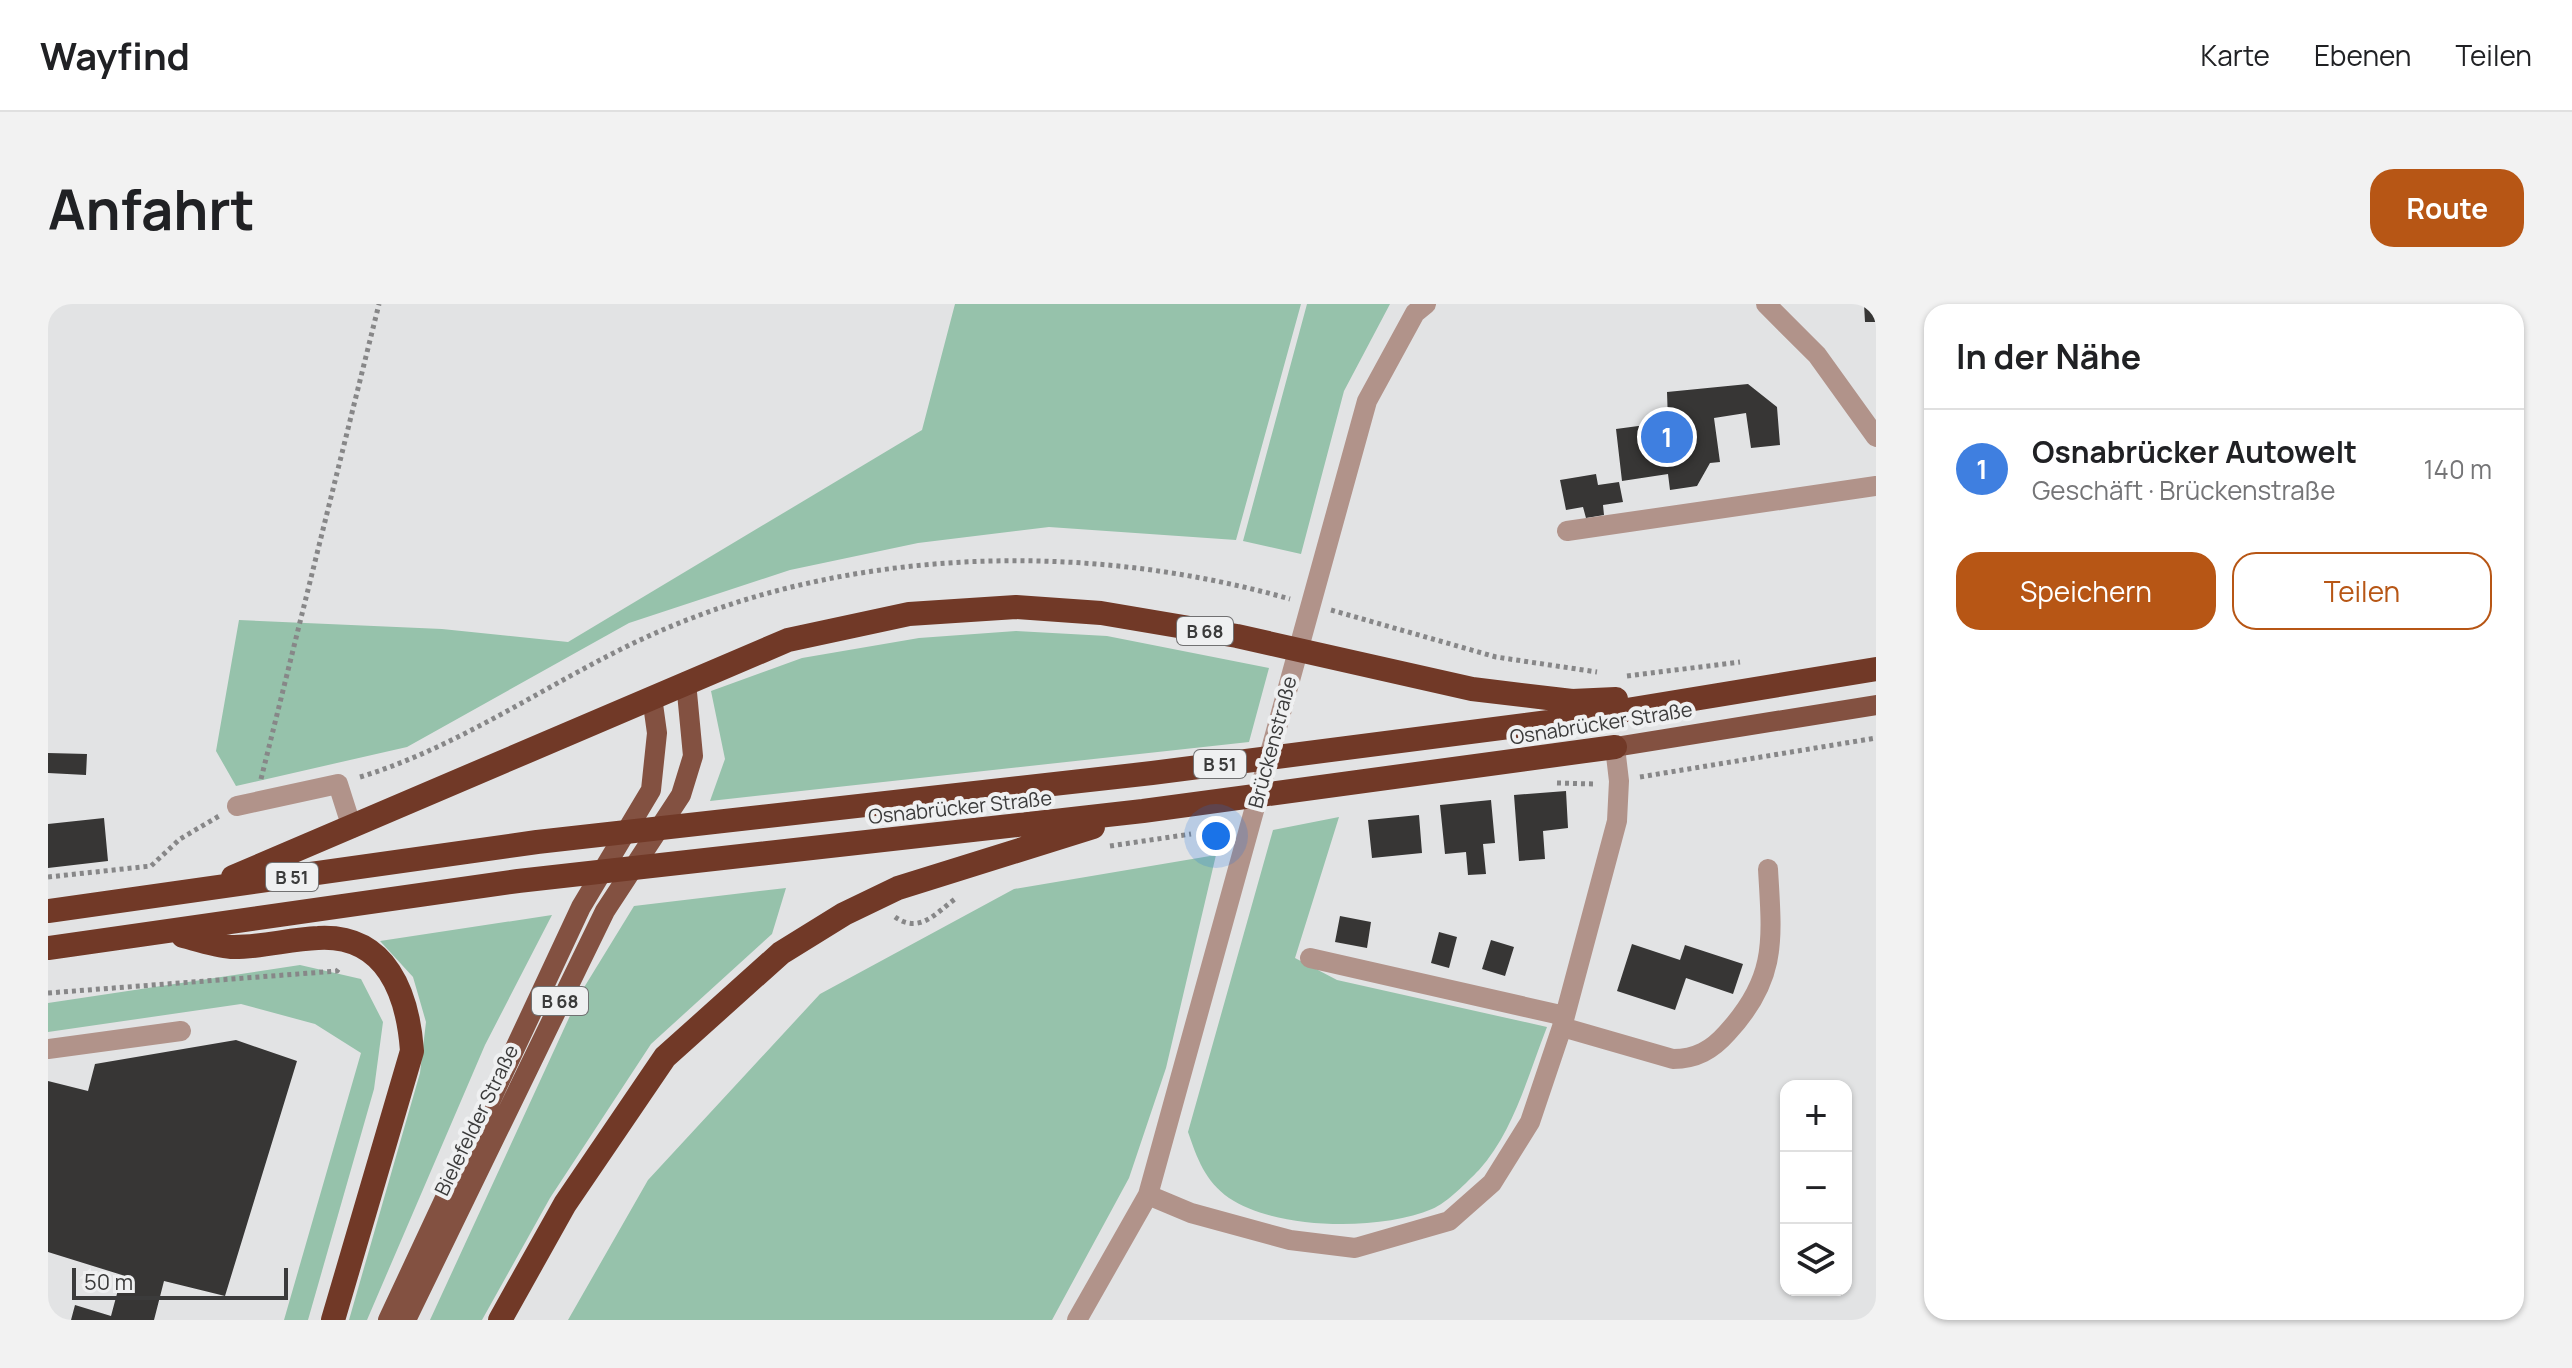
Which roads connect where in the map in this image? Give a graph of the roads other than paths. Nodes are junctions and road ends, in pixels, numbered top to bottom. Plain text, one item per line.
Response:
1 (1426, 304) edge
2 (1766, 304) edge
3 (1876, 437) edge
4 (1876, 486) edge
5 (1567, 531) dead end
6 (1876, 669) edge
7 (686, 682) junction
8 (1730, 694) junction
9 (652, 697) junction
10 (1876, 705) edge
11 (1615, 747) junction
12 (237, 806) road end
13 (1143, 811) junction
14 (352, 828) junction
15 (1768, 869) dead end
16 (202, 891) junction
17 (48, 911) edge
18 (165, 933) junction
19 (48, 948) edge
20 (1310, 958) dead end
21 (1564, 1022) junction
22 (181, 1031) dead end
23 (48, 1049) edge
24 (1148, 1195) junction
25 (333, 1320) edge
26 (388, 1320) edge
27 (406, 1320) edge
28 (500, 1320) edge
29 (1077, 1320) edge

1 - 24 street, Brückenstraße
2 - 3 street
4 - 5 street
6 - 8 highway, Osnabrücker Straße / B 51
7 - 8 highway, B 68
7 - 9 highway, B 68
7 - 27 main road, Bielefelder Straße / B 68
8 - 16 highway, Osnabrücker Straße / B 51
9 - 14 highway, B 68
9 - 26 main road, Bielefelder Straße / B 68
10 - 11 main road, Osnabrücker Straße / B 51
11 - 13 highway, Osnabrücker Straße / B 51
11 - 21 street
12 - 14 street
13 - 18 highway, Osnabrücker Straße / B 51
13 - 28 highway
14 - 16 highway, B 68
15 - 21 street
16 - 17 highway, Osnabrücker Straße / B 51
18 - 19 highway, Osnabrücker Straße / B 51
18 - 25 highway
20 - 21 street
21 - 24 street
22 - 23 street
24 - 29 street, Brückenstraße

